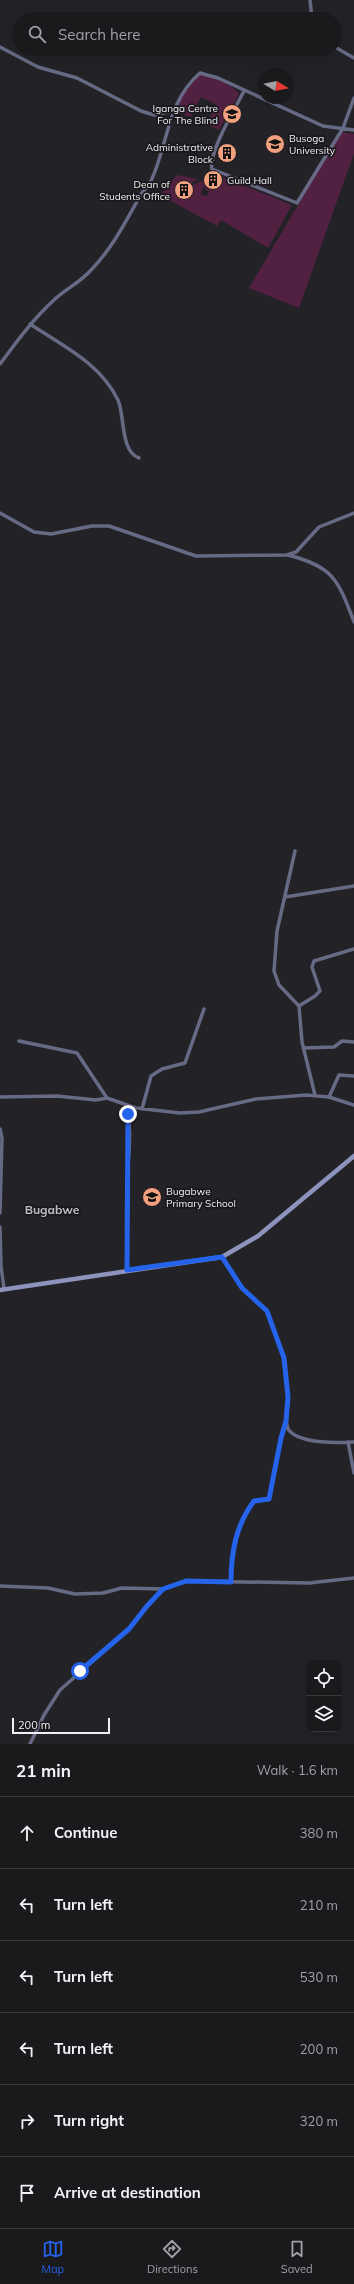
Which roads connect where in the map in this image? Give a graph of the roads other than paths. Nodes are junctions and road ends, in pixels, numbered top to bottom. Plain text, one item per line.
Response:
1 (310, 0) edge
2 (311, 12) edge
3 (0, 47) edge
4 (342, 51) edge
5 (12, 53) edge
6 (17, 56) edge
7 (354, 58) edge
8 (244, 91) junction
9 (354, 98) edge
10 (172, 111) junction
11 (344, 128) junction
12 (354, 130) edge
13 (30, 324) junction
14 (0, 364) edge
15 (139, 458) dead end
16 (0, 512) edge
17 (354, 514) edge
18 (287, 555) junction
19 (354, 622) edge
20 (295, 851) dead end
21 (354, 886) edge
22 (285, 896) junction
23 (354, 949) edge
24 (299, 1006) junction
25 (204, 1009) dead end
26 (19, 1041) dead end
27 (354, 1042) edge
28 (303, 1048) junction
29 (354, 1076) edge
30 (315, 1095) junction
31 (0, 1097) edge
32 (329, 1097) junction
33 (107, 1098) junction
34 (125, 1104) junction
35 (354, 1105) edge
36 (142, 1109) junction
37 (0, 1129) edge
38 (354, 1156) edge
39 (0, 1213) edge
40 (0, 1227) edge
41 (222, 1257) junction
42 (127, 1270) junction
43 (2, 1290) edge
44 (286, 1421) junction
45 (348, 1442) junction
46 (354, 1442) edge
47 (354, 1473) edge
48 (354, 1578) edge
49 (231, 1582) junction
50 (0, 1586) edge
51 (163, 1589) junction
52 (30, 1744) edge

1 - 2 street
3 - 5 street
4 - 7 street
6 - 10 street
8 - 10 street
8 - 11 street
8 - 11 street
9 - 11 street
10 - 13 street
11 - 12 street
13 - 14 street
13 - 15 street
16 - 18 street
17 - 18 street
18 - 19 street
20 - 22 street
21 - 22 street
22 - 24 street
23 - 24 street
24 - 28 street
25 - 36 street
26 - 33 street
27 - 28 street
28 - 30 street
29 - 32 street
30 - 32 street
30 - 36 street
31 - 33 street
32 - 35 street
33 - 34 street
34 - 36 street
34 - 42 street
37 - 39 street
38 - 41 street
40 - 43 street
41 - 42 street
41 - 44 street
42 - 43 street
44 - 45 street
44 - 49 street
45 - 46 street
45 - 47 street
48 - 49 street
49 - 51 street
50 - 51 street
51 - 52 street

